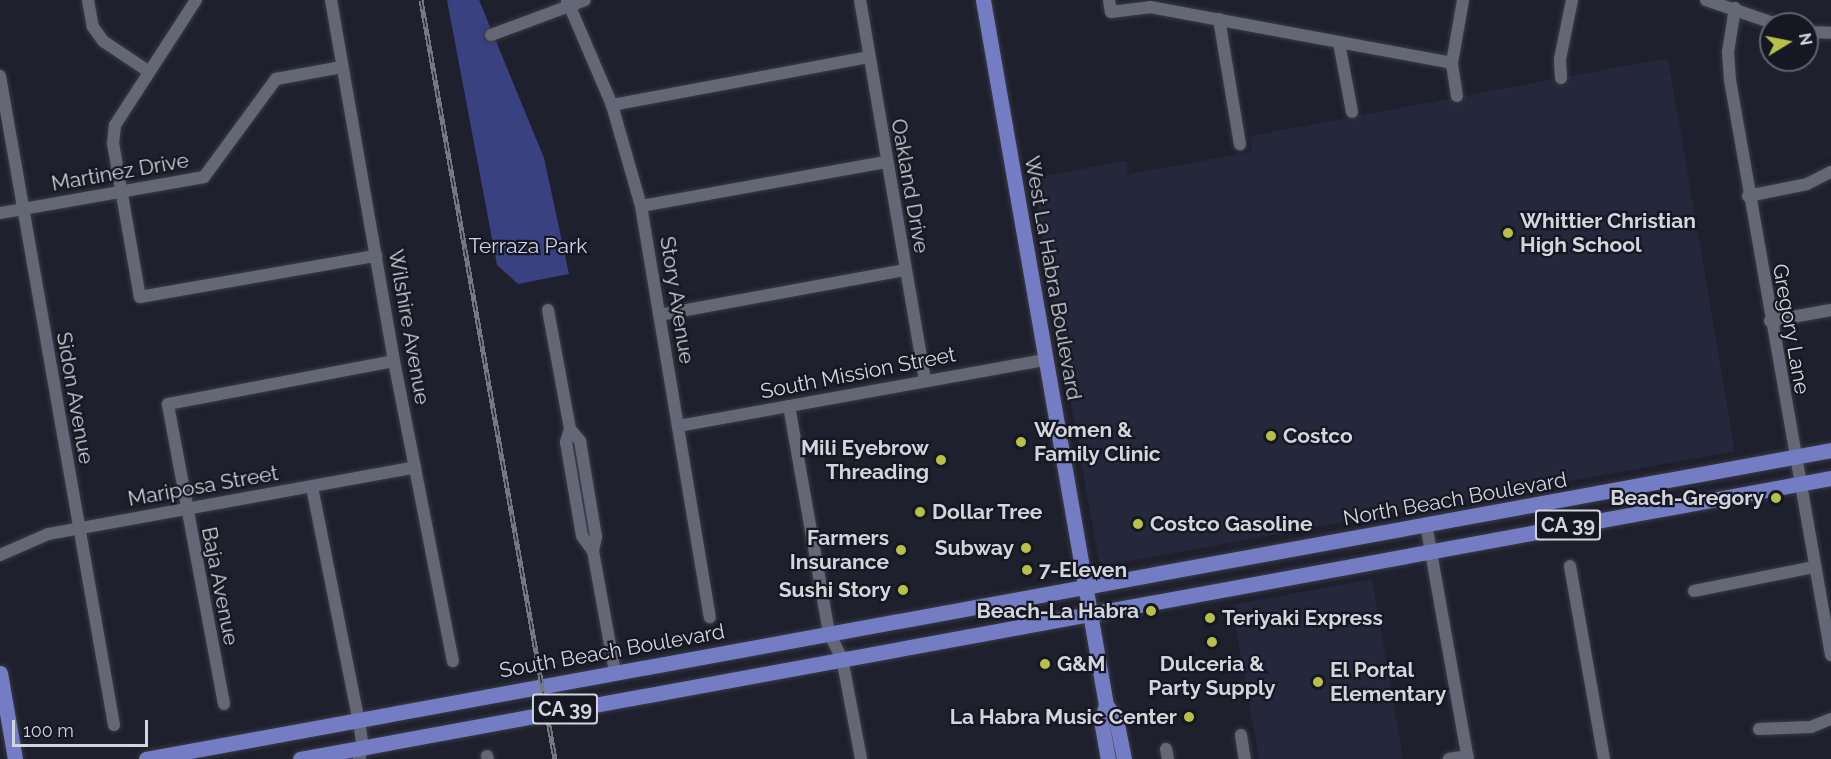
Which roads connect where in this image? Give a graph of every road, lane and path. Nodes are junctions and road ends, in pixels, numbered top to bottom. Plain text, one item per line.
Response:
1 (88, 0) edge
2 (196, 0) edge
3 (331, 0) edge
4 (585, 0) edge
5 (860, 0) edge
6 (983, 0) edge
7 (1463, 0) edge
8 (1572, 0) edge
9 (1706, 0) edge
10 (568, 2) edge
11 (1110, 6) edge
12 (1735, 8) junction
13 (1759, 17) edge
14 (1219, 19) junction
15 (491, 35) dead end
16 (1339, 43) junction
17 (868, 57) junction
18 (1452, 63) junction
19 (342, 67) junction
20 (148, 71) junction
21 (0, 76) edge
22 (1561, 78) dead end
23 (1457, 96) dead end
24 (612, 105) junction
25 (1352, 112) dead end
26 (1240, 144) dead end
27 (885, 162) junction
28 (1831, 172) edge
29 (122, 192) junction
30 (1748, 196) junction
31 (641, 206) junction
32 (23, 209) junction
33 (0, 213) edge
34 (376, 256) junction
35 (905, 270) junction
36 (548, 310) dead end
37 (1831, 310) edge
38 (659, 315) junction
39 (1770, 321) junction
40 (1046, 360) junction
41 (394, 361) junction
42 (925, 379) junction
43 (789, 406) junction
44 (678, 426) junction
45 (1831, 450) edge
46 (1794, 457) junction
47 (415, 467) junction
48 (1831, 478) edge
49 (1799, 484) junction
50 (312, 487) junction
51 (184, 508) junction
52 (1426, 524) junction
53 (78, 528) junction
54 (1431, 550) junction
55 (0, 555) edge
56 (1570, 566) dead end
57 (1814, 567) junction
58 (1086, 588) junction
59 (1694, 591) dead end
60 (1090, 613) junction
61 (710, 617) dead end
62 (829, 633) junction
63 (1831, 655) edge
64 (842, 658) junction
65 (453, 661) dead end
66 (615, 672) junction
67 (0, 673) edge
68 (224, 704) dead end
69 (1106, 705) junction
70 (1831, 719) edge
71 (359, 722) junction
72 (114, 725) dead end
73 (1759, 729) dead end
74 (1241, 735) dead end
75 (364, 755) edge
76 (1468, 757) edge
77 (15, 759) edge
78 (146, 759) edge
79 (300, 759) edge
80 (861, 759) edge
81 (1108, 759) edge
82 (1124, 759) edge
83 (1245, 759) edge
84 (1449, 759) edge
85 (1604, 759) edge

1 - 20 street
2 - 20 street
3 - 19 street, Wilshire Avenue
4 - 10 street
5 - 17 street, Oakland Drive
6 - 40 main road, West La Habra Boulevard
7 - 18 street
8 - 22 street
9 - 12 street
10 - 15 street
10 - 24 street, Story Avenue
11 - 14 street
12 - 13 street
12 - 30 street, Gregory Lane
14 - 16 street
14 - 26 street
16 - 18 street
16 - 25 street
17 - 24 street
17 - 27 street, Oakland Drive
18 - 23 street
19 - 29 street, Martinez Drive
19 - 34 street, Wilshire Avenue
20 - 29 street
21 - 32 street, Sidon Avenue
24 - 31 street, Story Avenue
27 - 31 street
27 - 35 street, Oakland Drive
28 - 30 street
29 - 32 street, Martinez Drive
29 - 34 street
30 - 39 street, Gregory Lane
31 - 38 street, Story Avenue
32 - 33 street, Martinez Drive
32 - 53 street, Sidon Avenue
34 - 41 street, Wilshire Avenue
35 - 38 street
35 - 42 street, Oakland Drive
36 - 66 street
37 - 39 street
38 - 44 street, Story Avenue
39 - 46 street, Gregory Lane
40 - 42 street, South Mission Street
40 - 58 main road, West La Habra Boulevard
41 - 47 street, Wilshire Avenue
41 - 51 street, Baja Avenue
42 - 43 street, South Mission Street
43 - 44 street, South Mission Street
43 - 62 street
44 - 61 street, Story Avenue
45 - 46 main road, North Beach Boulevard / CA 39
46 - 49 street, Gregory Lane
46 - 52 main road, North Beach Boulevard / CA 39
47 - 50 street, Mariposa Street
47 - 65 street, Wilshire Avenue
48 - 49 main road, CA 39
49 - 54 main road, CA 39
49 - 57 street, Gregory Lane
50 - 51 street, Mariposa Street
50 - 71 street
51 - 53 street, Mariposa Street
51 - 68 street, Baja Avenue
52 - 54 street
52 - 58 main road, North Beach Boulevard / CA 39
53 - 55 street, Mariposa Street
53 - 72 street, Sidon Avenue
54 - 60 main road, CA 39
54 - 76 street
56 - 85 street
57 - 59 street
57 - 63 street, Gregory Lane
58 - 60 main road, West La Habra Boulevard
58 - 62 main road, South Beach Boulevard / CA 39
60 - 64 main road, CA 39
60 - 69 main road, West La Habra Boulevard
62 - 64 street
62 - 66 main road, South Beach Boulevard / CA 39
64 - 75 main road, CA 39
64 - 80 street
66 - 71 main road, South Beach Boulevard / CA 39
67 - 77 main road
69 - 81 main road, West La Habra Boulevard
69 - 82 main road, West La Habra Boulevard
70 - 73 street
71 - 75 street
71 - 78 main road, South Beach Boulevard / CA 39
74 - 83 street
75 - 79 main road, CA 39
76 - 84 street

